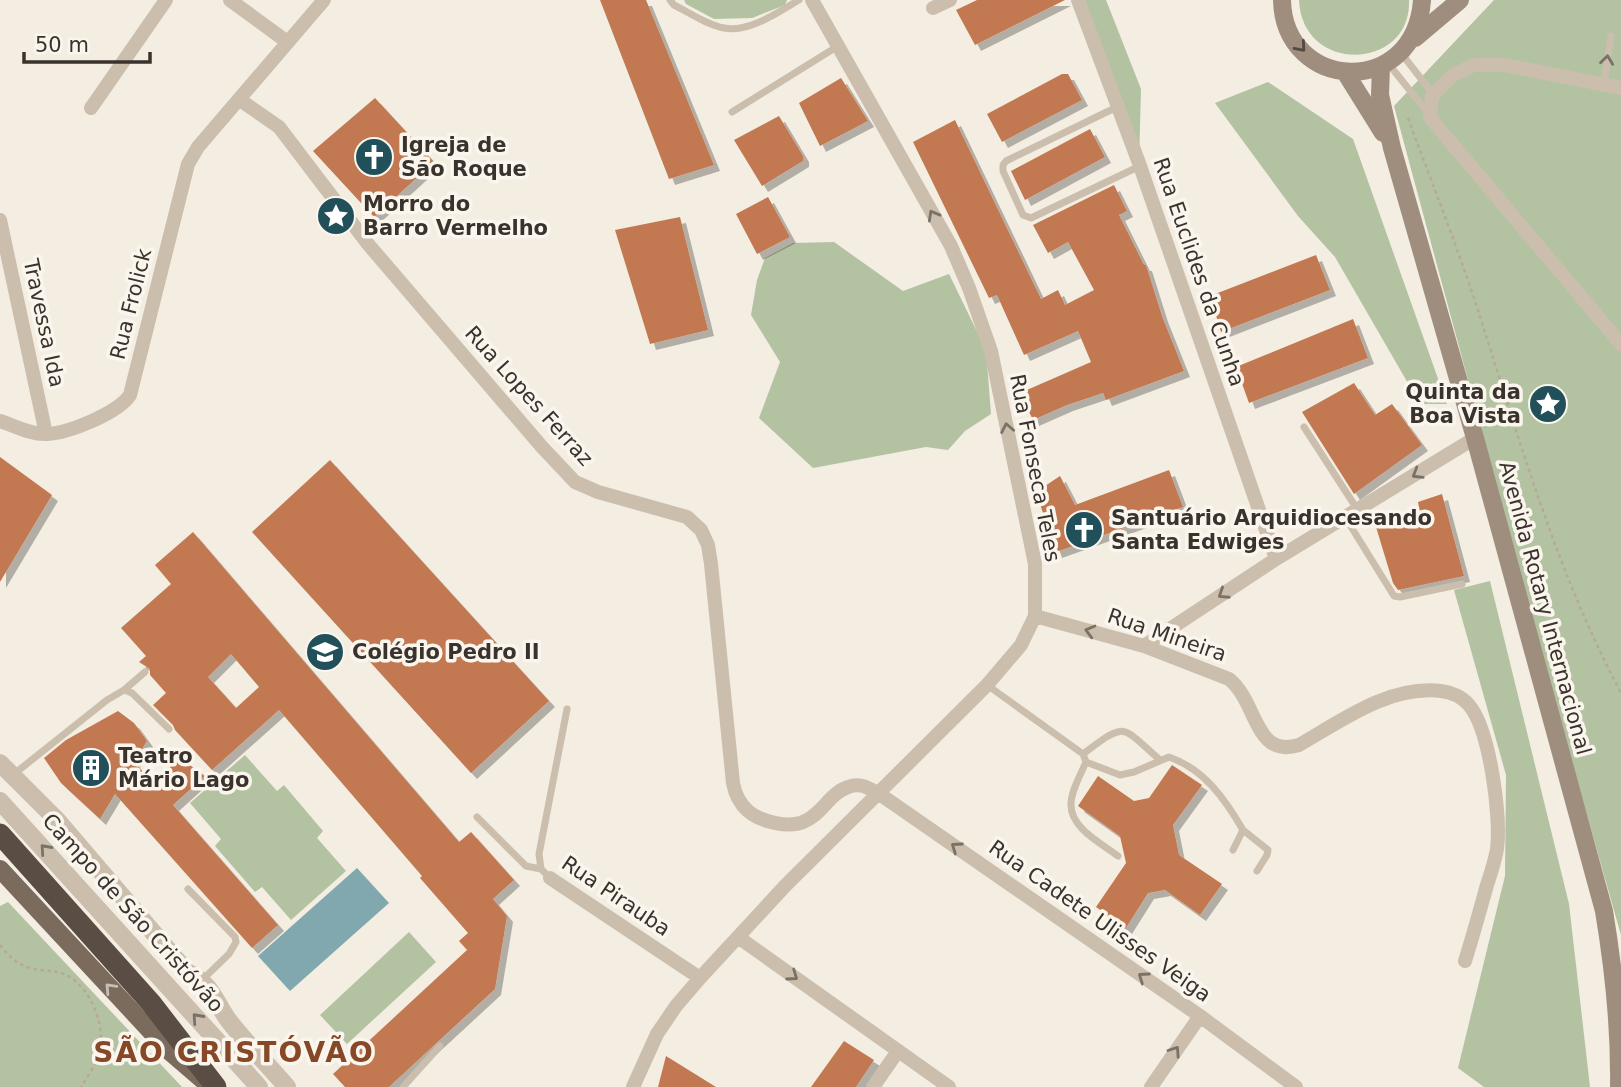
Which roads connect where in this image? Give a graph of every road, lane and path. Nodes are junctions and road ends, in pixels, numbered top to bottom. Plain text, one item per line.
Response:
1 (166, 0) edge
2 (230, 0) edge
3 (324, 0) edge
4 (670, 0) edge
5 (799, 0) edge
6 (812, 0) edge
7 (950, 0) edge
8 (1078, 0) edge
9 (1282, 0) edge
10 (1422, 0) edge
11 (1449, 3) edge
12 (933, 8) dead end
13 (1611, 36) dead end
14 (286, 41) junction
15 (838, 46) junction
16 (1394, 56) junction
17 (1345, 72) junction
18 (1604, 85) junction
19 (1621, 88) edge
20 (240, 100) junction
21 (1372, 101) junction
22 (1431, 104) junction
23 (1119, 106) junction
24 (92, 108) dead end
25 (732, 112) dead end
26 (1408, 118) dead end
27 (1140, 166) junction
28 (0, 220) edge
29 (1621, 344) edge
30 (0, 421) edge
31 (1304, 427) dead end
32 (47, 434) junction
33 (1475, 438) junction
34 (1352, 513) junction
35 (1276, 559) junction
36 (1462, 584) dead end
37 (1035, 617) junction
38 (1144, 646) junction
39 (145, 672) dead end
40 (986, 685) junction
41 (124, 690) junction
42 (1621, 693) edge
43 (567, 709) dead end
44 (169, 729) dead end
45 (1084, 758) junction
46 (1160, 760) junction
47 (6, 769) edge
48 (878, 793) junction
49 (0, 801) edge
50 (477, 817) dead end
51 (1243, 830) junction
52 (0, 834) edge
53 (1233, 850) dead end
54 (1118, 856) dead end
55 (0, 869) edge
56 (1257, 871) dead end
57 (545, 873) junction
58 (188, 889) dead end
59 (738, 937) junction
60 (0, 945) edge
61 (1465, 961) dead end
62 (700, 978) junction
63 (201, 980) junction
64 (1200, 1016) junction
65 (439, 1046) dead end
66 (898, 1051) junction
67 (81, 1087) edge
68 (210, 1087) edge
69 (216, 1087) edge
70 (259, 1087) edge
71 (287, 1087) edge
72 (403, 1087) edge
73 (633, 1087) edge
74 (873, 1087) edge
75 (949, 1087) edge
76 (1151, 1087) edge
77 (1296, 1087) edge
78 (1619, 1087) edge

1 - 24 street
2 - 14 street
3 - 14 street, Rua Frolick
4 - 5 lane
6 - 15 street, Rua Fonseca Teles
7 - 12 street
8 - 23 street, Rua Euclides da Cunha
9 -> 17 main road
10 - 16 main road
11 - 16 main road
18 -> 13 lane
14 - 20 street, Rua Frolick
15 - 25 lane
37 -> 15 street, Rua Fonseca Teles
16 - 17 main road
16 - 21 main road, Avenida Rotary Internacional
16 - 22 lane
16 - 22 lane
17 - 21 main road, Avenida Rotary Internacional
18 - 19 street
18 - 22 street
20 - 32 street, Rua Frolick
20 - 48 street, Rua Lopes Ferraz
21 - 33 main road, Avenida Rotary Internacional
22 - 29 street
23 - 27 street, Rua Euclides da Cunha
23 - 27 lane
26 - 42 path
27 - 35 street, Rua Euclides da Cunha
28 - 32 street, Travessa Ida
30 - 32 street, Rua Frolick
31 - 34 lane
33 -> 34 street
33 - 78 main road, Avenida Rotary Internacional
34 - 35 street
34 - 36 lane
35 -> 38 street
38 -> 37 street, Rua Mineira
37 - 40 street, Rua Fonseca Teles
38 - 61 street, Rua Mineira
39 - 41 lane
40 - 45 lane
40 - 48 street, Rua Fonseca Teles
41 - 44 lane
41 - 47 lane
43 - 57 lane, Rua Pirauba
45 - 46 lane
45 - 46 lane
45 - 54 lane
46 - 51 lane
47 - 63 street
48 - 59 street, Rua Fonseca Teles
64 -> 48 street, Rua Cadete Ulisses Veiga
70 -> 49 street, Campo de São Cristóvão
50 - 57 lane
51 - 53 lane
51 - 56 lane
52 - 69 highway
68 -> 55 main road
57 - 62 street, Rua Pirauba
58 - 63 lane
59 - 62 street, Rua Fonseca Teles
59 -> 66 street
60 - 67 path
62 - 73 street, Rua Fonseca Teles
63 - 71 street
76 -> 64 street
64 - 77 street, Rua Cadete Ulisses Veiga
65 - 72 lane
66 - 74 street
66 - 75 street

